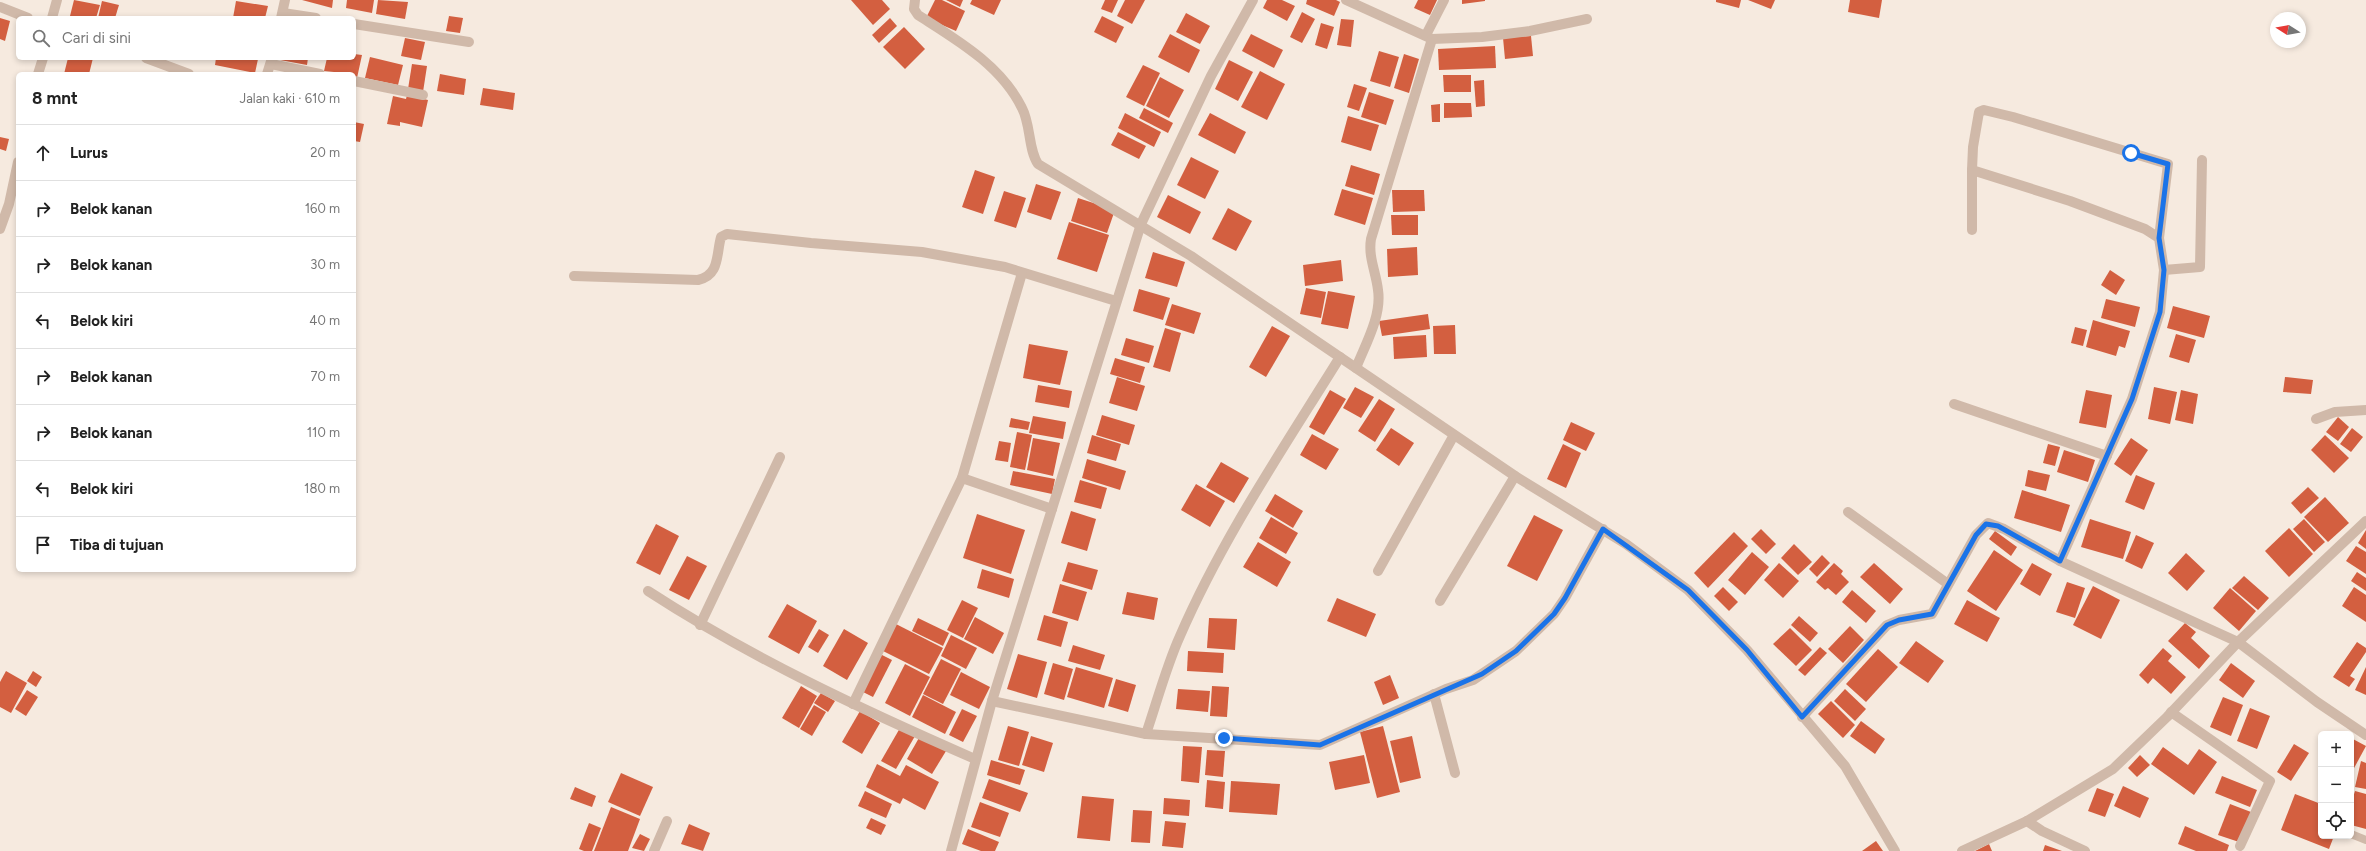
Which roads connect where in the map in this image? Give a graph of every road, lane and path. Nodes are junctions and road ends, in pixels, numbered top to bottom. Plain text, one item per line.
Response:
1 (57, 0) edge
2 (285, 0) edge
3 (915, 0) edge
4 (1253, 0) edge
5 (1346, 0) edge
6 (1444, 0) edge
7 (0, 7) edge
8 (282, 15) edge
9 (23, 16) edge
10 (53, 16) edge
11 (293, 16) edge
12 (1587, 19) dead end
13 (356, 24) edge
14 (1429, 37) junction
15 (469, 42) dead end
16 (42, 60) edge
17 (151, 60) edge
18 (272, 61) edge
19 (39, 72) edge
20 (184, 72) edge
21 (268, 72) edge
22 (313, 72) edge
23 (356, 81) edge
24 (423, 95) dead end
25 (2202, 160) dead end
26 (1972, 170) junction
27 (16, 171) edge
28 (1141, 224) junction
29 (0, 229) edge
30 (1972, 230) dead end
31 (2159, 238) junction
32 (2164, 270) junction
33 (1022, 273) junction
34 (574, 276) dead end
35 (1116, 301) junction
36 (1340, 358) junction
37 (1356, 368) junction
38 (1954, 404) dead end
39 (2366, 410) edge
40 (2316, 419) dead end
41 (1454, 435) junction
42 (2107, 456) junction
43 (780, 457) dead end
44 (1515, 476) junction
45 (962, 478) junction
46 (1052, 509) junction
47 (1848, 512) dead end
48 (2366, 521) edge
49 (1603, 529) junction
50 (2060, 561) junction
51 (1378, 571) dead end
52 (1948, 584) junction
53 (648, 591) dead end
54 (1440, 601) dead end
55 (700, 625) junction
56 (2238, 642) junction
57 (1434, 694) junction
58 (992, 701) junction
59 (853, 704) junction
60 (2171, 712) junction
61 (1802, 717) junction
62 (1146, 734) junction
63 (2366, 735) edge
64 (975, 759) junction
65 (1455, 773) dead end
66 (667, 821) dead end
67 (2027, 821) junction
68 (2354, 835) edge
69 (2366, 840) edge
70 (2240, 846) dead end
71 (654, 851) edge
72 (950, 851) edge
73 (1895, 851) edge
74 (1962, 851) edge
75 (2085, 851) edge

1 - 10 street
2 - 8 street
3 - 28 street
4 - 28 street
5 - 14 street
6 - 14 street
7 - 9 street
8 - 11 street
12 - 14 street
13 - 15 street
14 - 37 street
16 - 19 street
17 - 20 street
18 - 21 street
18 - 22 street
23 - 24 street
25 - 32 street
26 - 30 street
26 - 31 street
26 - 31 street
27 - 29 street
28 - 35 street
28 - 36 street
31 - 32 street
32 - 42 street
33 - 34 street
33 - 35 street
33 - 45 street
35 - 46 street
36 - 37 street
36 - 62 street
37 - 41 street
38 - 42 street
39 - 40 street
41 - 44 street
41 - 51 street
42 - 50 street
43 - 55 street
44 - 49 street
44 - 54 street
45 - 46 street
45 - 59 street
46 - 58 street
47 - 52 street
48 - 56 street
49 - 57 street
49 - 61 street
50 - 52 street
50 - 56 street
52 - 61 street
53 - 55 street
55 - 59 street
56 - 60 street
56 - 63 street
57 - 62 street
57 - 65 street
58 - 62 street
58 - 64 street
59 - 64 street
60 - 67 street
60 - 70 street
61 - 73 street
64 - 72 street
66 - 71 street
67 - 74 street
67 - 75 street
68 - 69 lane

